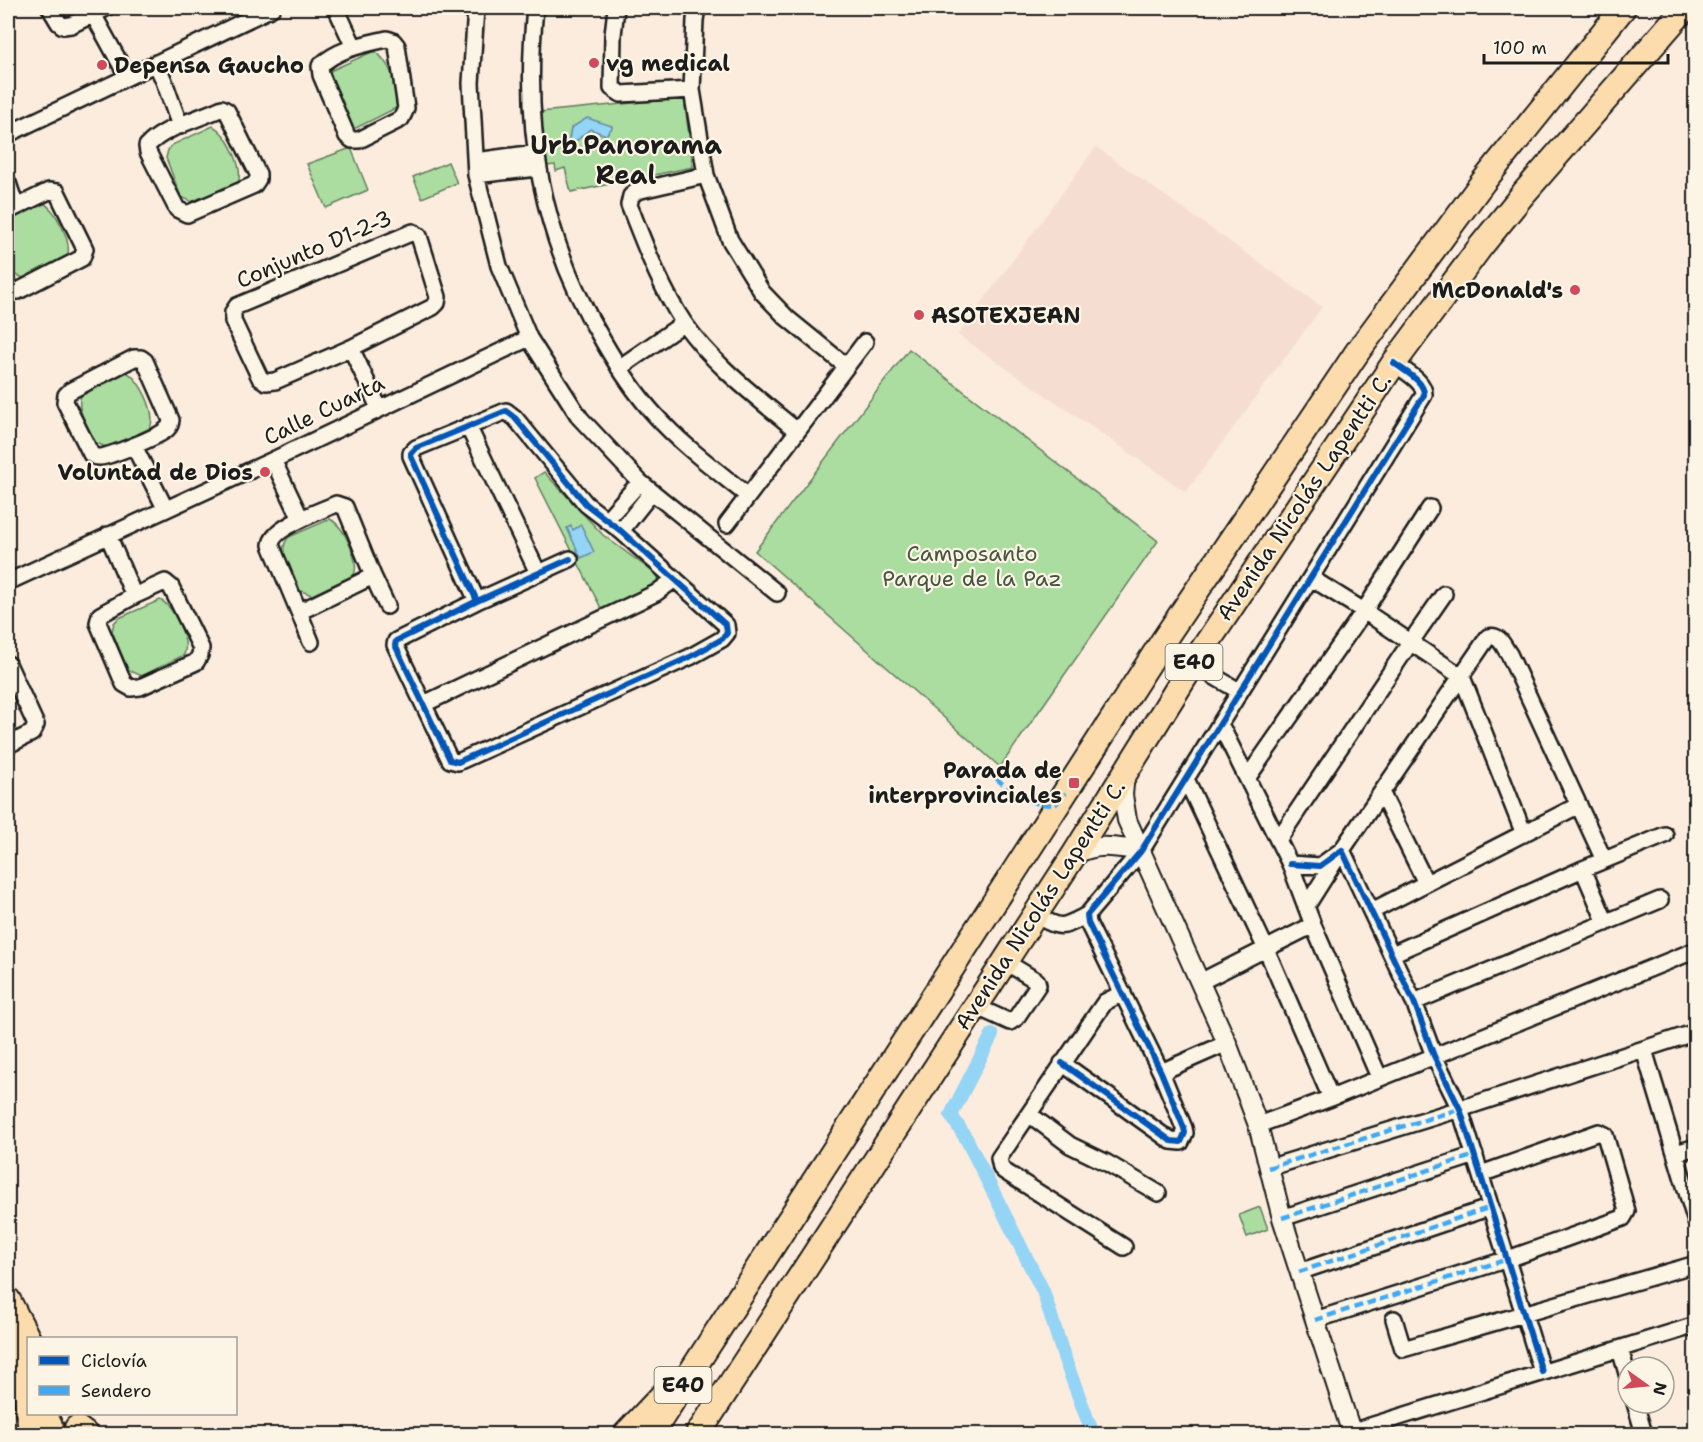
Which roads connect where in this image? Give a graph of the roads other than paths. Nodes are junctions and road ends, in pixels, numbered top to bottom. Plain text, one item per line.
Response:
1 (50, 8) edge
2 (272, 8) edge
3 (336, 8) edge
4 (476, 8) edge
5 (535, 8) edge
6 (616, 8) edge
7 (697, 8) edge
8 (1623, 8) edge
9 (1685, 8) edge
10 (100, 11) edge
11 (354, 47) junction
12 (156, 63) junction
13 (127, 76) junction
14 (692, 90) junction
15 (180, 126) junction
16 (8, 134) edge
17 (536, 161) junction
18 (476, 168) junction
19 (706, 175) junction
20 (8, 183) edge
21 (12, 209) edge
22 (8, 286) edge
23 (684, 323) junction
24 (529, 338) junction
25 (866, 342) dead end
26 (351, 348) junction
27 (1394, 363) junction
28 (846, 366) junction
29 (619, 368) junction
30 (379, 408) junction
31 (468, 426) junction
32 (797, 431) junction
33 (134, 446) junction
34 (273, 460) junction
35 (646, 487) junction
36 (748, 496) junction
37 (165, 508) junction
38 (1430, 508) dead end
39 (301, 519) junction
40 (606, 520) junction
41 (727, 524) dead end
42 (621, 531) junction
43 (108, 535) junction
44 (570, 559) dead end
45 (538, 573) junction
46 (373, 576) junction
47 (1311, 578) junction
48 (675, 579) junction
49 (8, 582) edge
50 (777, 593) dead end
51 (1444, 594) dead end
52 (134, 596) junction
53 (477, 601) junction
54 (387, 606) dead end
55 (1364, 611) junction
56 (299, 612) junction
57 (311, 642) dead end
58 (1410, 643) junction
59 (8, 664) edge
60 (1192, 664) junction
61 (1462, 677) junction
62 (1239, 691) junction
63 (424, 704) junction
64 (1220, 724) junction
65 (8, 745) edge
66 (1126, 772) junction
67 (1248, 777) junction
68 (1186, 779) junction
69 (1382, 794) junction
70 (1580, 805) junction
71 (1524, 834) junction
72 (1665, 836) dead end
73 (1278, 840) junction
74 (1342, 850) junction
75 (1141, 851) junction
76 (1074, 855) junction
77 (1604, 860) junction
78 (1290, 864) junction
79 (1583, 869) junction
80 (1426, 882) junction
81 (1660, 900) dead end
82 (1306, 907) junction
83 (1372, 910) junction
84 (1034, 915) junction
85 (1088, 915) junction
86 (1606, 923) junction
87 (1313, 925) junction
88 (1266, 949) junction
89 (1695, 950) edge
90 (1392, 954) junction
91 (1004, 961) junction
92 (1200, 982) junction
93 (1123, 993) junction
94 (1414, 1002) junction
95 (975, 1006) junction
96 (1695, 1032) edge
97 (1227, 1043) junction
98 (1644, 1050) junction
99 (1434, 1056) junction
100 (1062, 1063) junction
101 (1161, 1072) junction
102 (1379, 1077) junction
103 (1331, 1098) junction
104 (1461, 1109) junction
105 (1029, 1114) junction
106 (1258, 1125) junction
107 (1695, 1147) edge
108 (1676, 1153) junction
109 (1475, 1155) junction
110 (1268, 1168) junction
111 (1481, 1174) junction
112 (1158, 1193) dead end
113 (1491, 1207) junction
114 (1281, 1218) junction
115 (1695, 1222) edge
116 (1124, 1246) dead end
117 (1508, 1259) junction
118 (1695, 1264) edge
119 (1299, 1272) junction
120 (8, 1300) edge
121 (1524, 1313) junction
122 (1394, 1319) dead end
123 (1315, 1320) junction
124 (1695, 1325) edge
125 (8, 1336) edge
126 (715, 1336) junction
127 (27, 1337) edge
128 (1620, 1349) junction
129 (1622, 1355) edge
130 (1542, 1372) junction
131 (27, 1378) edge
132 (29, 1415) edge
133 (48, 1415) edge
134 (1638, 1415) edge
135 (73, 1429) edge
136 (1352, 1433) edge
137 (31, 1434) edge
138 (626, 1434) edge
139 (651, 1434) edge
140 (698, 1434) edge
141 (1644, 1434) edge

1 - 10 street
2 - 12 street
3 - 11 street
4 - 18 street
5 - 17 street
6 - 14 street
7 - 14 street
8 - 126 main road, Avenida Nicolás Lapentti C. / E40
9 - 27 main road, Avenida Nicolás Lapentti C. / E40
10 - 13 street
11 - 11 street
12 - 13 street
12 - 15 street
13 - 16 street
14 - 19 street
15 - 15 street
17 - 18 street
17 - 29 street
18 - 24 street
19 - 23 street
19 - 28 street
20 - 21 street
21 - 22 street
23 - 29 street
23 - 32 street
24 - 30 street, Calle Cuarta
24 - 35 street
25 - 28 street
26 - 26 street, Conjunto D1-2-3
26 - 30 street
27 - 47 street
27 - 60 main road, Avenida Nicolás Lapentti C. / E40
28 - 32 street
29 - 36 street
30 - 34 street, Calle Cuarta
31 - 40 street
31 - 45 street
31 - 53 street
32 - 36 street
33 - 33 street
33 - 37 street
34 - 37 street, Calle Cuarta
34 - 39 street
35 - 40 street
35 - 42 street
35 - 50 street
36 - 41 street
37 - 43 street, Calle Cuarta
38 - 55 street
39 - 46 street
39 - 56 street
40 - 42 street
42 - 48 street
43 - 49 street, Calle Cuarta
43 - 52 street
44 - 45 street
45 - 53 street
46 - 54 street
46 - 56 street
47 - 55 street
47 - 62 street
48 - 63 street
48 - 63 street
51 - 58 street
52 - 52 street
53 - 63 street
55 - 58 street
55 - 67 street
56 - 57 street
58 - 61 street
58 - 73 street
59 - 65 street
60 - 62 street
60 - 66 main road, Avenida Nicolás Lapentti C. / E40
61 - 69 street
61 - 70 street
61 - 71 street
62 - 64 street
64 - 67 street
64 - 68 street
66 - 75 street
66 - 76 main road, Avenida Nicolás Lapentti C. / E40
67 - 73 street
68 - 75 street
68 - 88 street
69 - 74 street
69 - 80 street
70 - 71 street
70 - 77 street
71 - 80 street
72 - 77 street
73 - 78 street
74 - 78 street
74 - 82 street
74 - 83 street
75 - 76 street
75 - 85 street
75 - 92 street
76 - 84 main road, Avenida Nicolás Lapentti C. / E40
77 - 79 street
78 - 82 street
79 - 86 street
79 - 90 street
80 - 83 street
81 - 86 street
82 - 87 street
83 - 90 street
84 - 85 street
84 - 91 main road, Avenida Nicolás Lapentti C. / E40
85 - 93 street
86 - 94 street
87 - 88 street
87 - 102 street
88 - 92 street
88 - 103 street
89 - 99 street
90 - 94 street
91 - 95 main road, Avenida Nicolás Lapentti C. / E40
91 - 95 street
92 - 97 street
93 - 100 street
93 - 101 street
94 - 99 street
95 - 140 main road, Avenida Nicolás Lapentti C. / E40
96 - 98 street
97 - 101 street
97 - 106 street
98 - 104 street
98 - 108 street
99 - 102 street
99 - 104 street
100 - 101 street
100 - 105 street
102 - 103 street
103 - 106 street
104 - 109 street
104 - 110 street
105 - 112 street
105 - 116 street
106 - 110 street
107 - 108 street
108 - 115 street
109 - 111 street
109 - 114 street
110 - 114 street
111 - 113 street
111 - 117 street
113 - 117 street
113 - 119 street
114 - 119 street
117 - 121 street
117 - 123 street
118 - 121 street
119 - 123 street
120 - 127 main road
121 - 122 street
121 - 130 street
123 - 136 street
124 - 128 street
125 - 131 main road
126 - 138 main road
126 - 139 main road, E40
128 - 129 street
128 - 130 street
130 - 136 street
132 - 137 main road
133 - 135 main road
134 - 141 street

